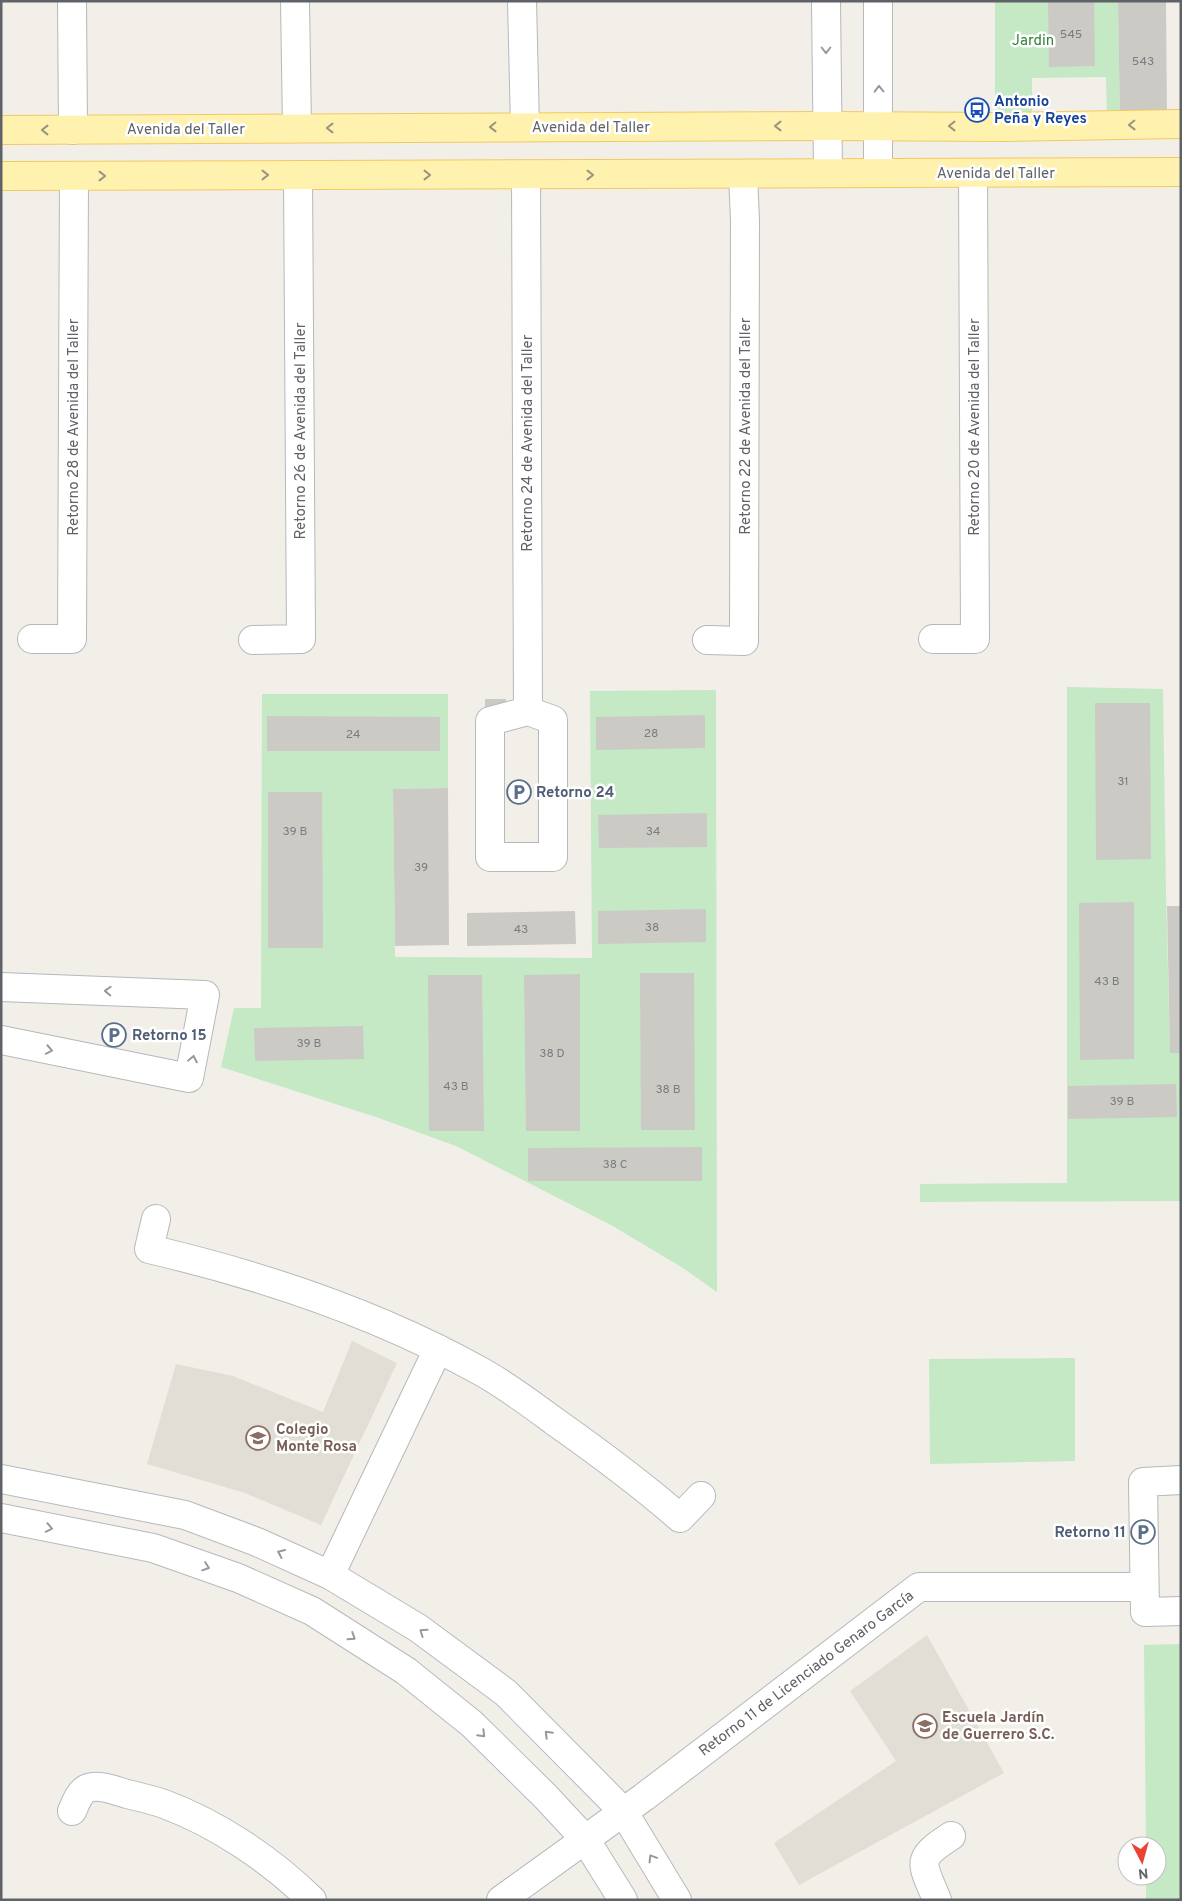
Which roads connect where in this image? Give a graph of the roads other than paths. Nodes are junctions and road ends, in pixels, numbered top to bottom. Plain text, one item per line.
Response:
1 (72, 1) edge
2 (296, 1) edge
3 (522, 1) edge
4 (826, 1) edge
5 (878, 1) edge
6 (1181, 124) edge
7 (827, 126) junction
8 (879, 126) junction
9 (524, 127) junction
10 (297, 128) junction
11 (1, 130) edge
12 (73, 130) junction
13 (828, 172) junction
14 (878, 172) junction
15 (1181, 172) edge
16 (973, 173) junction
17 (744, 174) junction
18 (298, 175) junction
19 (526, 175) junction
20 (1, 176) edge
21 (74, 176) junction
22 (32, 638) dead end
23 (253, 640) dead end
24 (707, 640) dead end
25 (933, 640) dead end
26 (528, 711) junction
27 (1, 987) edge
28 (1, 1040) edge
29 (156, 1218) dead end
30 (438, 1349) junction
31 (1, 1479) edge
32 (1181, 1480) edge
33 (701, 1496) dead end
34 (108, 1500) junction
35 (1, 1518) edge
36 (99, 1537) junction
37 (330, 1575) junction
38 (1144, 1587) junction
39 (1181, 1611) edge
40 (623, 1811) junction
41 (72, 1812) dead end
42 (951, 1836) dead end
43 (585, 1839) junction
44 (312, 1900) edge
45 (501, 1900) edge
46 (623, 1900) edge
47 (677, 1900) edge
48 (937, 1900) edge

1 - 12 street
2 - 10 street
3 - 9 street
4 -> 7 street
8 -> 5 street
6 -> 8 main road, Avenida del Taller
7 - 8 main road, Avenida del Taller
7 -> 9 main road, Avenida del Taller
7 - 13 street
8 - 14 street
9 -> 10 main road, Avenida del Taller
10 - 12 main road, Avenida del Taller
12 -> 11 main road, Avenida del Taller
13 - 14 main road, Avenida del Taller
13 - 17 main road, Avenida del Taller
14 - 16 main road, Avenida del Taller
15 - 16 main road, Avenida del Taller
16 - 25 street, Retorno 20 de Avenida del Taller
19 -> 17 main road, Avenida del Taller
17 - 24 street, Retorno 22 de Avenida del Taller
18 -> 19 main road, Avenida del Taller
21 -> 18 main road, Avenida del Taller
18 - 23 street, Retorno 26 de Avenida del Taller
19 - 26 street, Retorno 24 de Avenida del Taller
20 - 21 main road, Avenida del Taller
21 - 22 street, Retorno 28 de Avenida del Taller
26 - 26 street
28 -> 27 street
29 - 30 street
30 - 33 street
30 - 37 street
31 - 34 street
32 - 38 street
34 - 36 street
37 -> 34 street
35 -> 36 street
36 -> 43 street
40 -> 37 street
38 - 39 street
38 - 40 street, Retorno 11 de Licenciado Genaro García
40 - 43 street, Retorno 11 de Licenciado Genaro García
47 -> 40 street
41 - 44 street
42 - 48 street
43 - 45 street, Retorno 11 de Licenciado Genaro García
43 - 46 street

